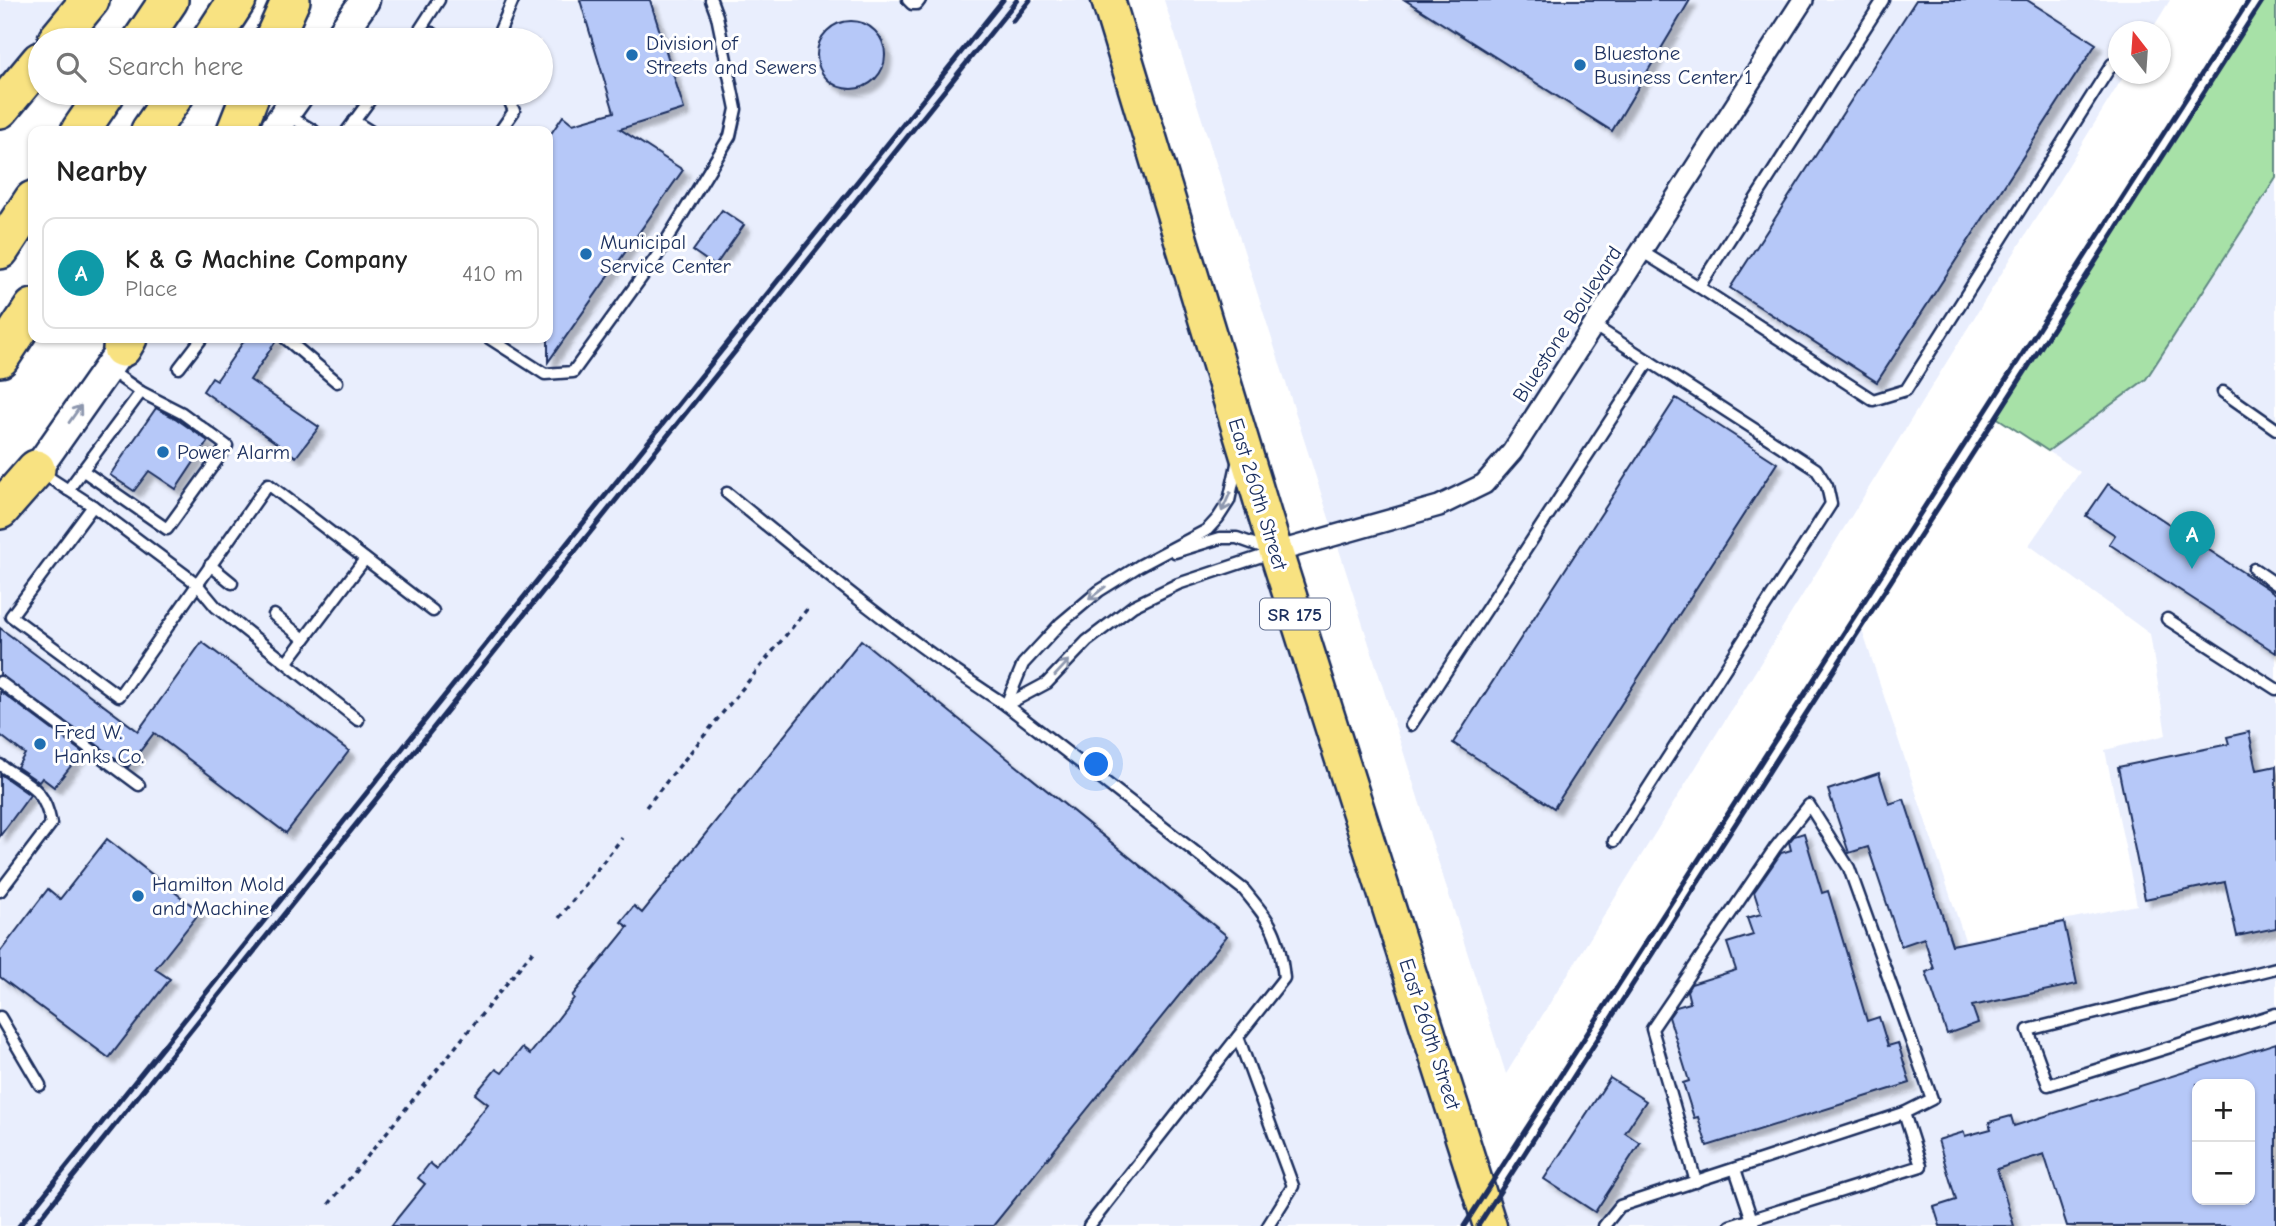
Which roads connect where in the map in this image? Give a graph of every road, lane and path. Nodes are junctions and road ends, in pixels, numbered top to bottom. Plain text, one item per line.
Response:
1 (68, 0) edge
2 (90, 0) edge
3 (169, 0) edge
4 (237, 0) edge
5 (291, 0) edge
6 (365, 0) edge
7 (439, 0) edge
8 (513, 0) edge
9 (711, 0) edge
10 (908, 0) edge
11 (920, 0) edge
12 (1108, 0) edge
13 (1803, 0) edge
14 (1883, 0) edge
15 (50, 28) edge
16 (67, 28) edge
17 (150, 28) edge
18 (219, 28) edge
19 (278, 28) edge
20 (345, 28) edge
21 (421, 28) edge
22 (501, 28) edge
23 (28, 63) edge
24 (2108, 70) edge
25 (28, 75) edge
26 (98, 105) edge
27 (168, 105) edge
28 (246, 105) edge
29 (366, 105) edge
30 (511, 105) edge
31 (0, 108) edge
32 (286, 113) edge
33 (354, 121) junction
34 (83, 126) edge
35 (153, 126) edge
36 (238, 126) edge
37 (306, 126) edge
38 (350, 126) edge
39 (362, 126) edge
40 (504, 126) edge
41 (28, 208) edge
42 (0, 250) edge
43 (1641, 251) junction
44 (1699, 288) junction
45 (28, 316) edge
46 (1593, 325) junction
47 (198, 343) edge
48 (291, 343) edge
49 (497, 343) edge
50 (121, 348) edge
51 (0, 358) edge
52 (1649, 361) junction
53 (179, 368) dead end
54 (337, 382) dead end
55 (141, 392) junction
56 (2223, 393) dead end
57 (2276, 429) edge
58 (1241, 436) junction
59 (36, 469) junction
60 (82, 470) junction
61 (68, 490) junction
62 (727, 493) dead end
63 (93, 506) junction
64 (0, 510) edge
65 (0, 524) edge
66 (1276, 552) junction
67 (1156, 558) junction
68 (365, 559) junction
69 (210, 565) junction
70 (2253, 569) dead end
71 (197, 583) junction
72 (232, 583) dead end
73 (2276, 584) edge
74 (808, 608) dead end
75 (433, 611) dead end
76 (274, 615) dead end
77 (2167, 619) dead end
78 (304, 639) junction
79 (287, 662) junction
80 (0, 682) edge
81 (2276, 689) edge
82 (1006, 705) junction
83 (358, 720) dead end
84 (1411, 725) dead end
85 (0, 765) edge
86 (139, 785) dead end
87 (646, 807) dead end
88 (622, 838) dead end
89 (1614, 841) dead end
90 (0, 891) edge
91 (559, 918) dead end
92 (536, 947) dead end
93 (2276, 968) edge
94 (2276, 1014) edge
95 (0, 1017) edge
96 (1238, 1037) junction
97 (40, 1085) dead end
98 (1904, 1114) junction
99 (1735, 1169) junction
100 (1696, 1182) junction
101 (329, 1204) dead end
102 (1753, 1223) edge
103 (1089, 1226) edge
104 (1268, 1226) edge
105 (1490, 1226) edge
106 (1604, 1226) edge
107 (1730, 1226) edge

1 - 15 street
2 - 16 highway
3 - 17 highway
4 - 18 highway
5 - 19 highway
6 - 20 street
7 - 21 lane
8 - 22 lane
9 - 49 lane
10 - 11 lane
12 - 58 main road, East 260th Street / SR 175
13 - 43 street, Bluestone Boulevard
14 - 44 lane
23 - 31 street
24 - 44 lane
25 - 31 highway
26 - 34 highway
27 - 35 highway
28 - 36 highway
29 - 33 lane
30 - 40 lane
32 - 37 lane
33 - 38 lane
33 - 39 lane
41 - 42 highway
43 - 44 lane
43 - 46 street, Bluestone Boulevard
45 - 51 highway
46 - 52 lane
46 - 66 street, Bluestone Boulevard
47 - 53 lane
48 - 54 lane
50 - 55 lane
59 -> 50 street
52 - 84 lane
52 - 89 lane
55 - 60 lane
55 - 60 lane
56 - 57 lane
58 - 66 main road, East 260th Street / SR 175
58 -> 67 lane
59 - 61 lane
59 - 64 highway
59 - 65 street
60 - 61 lane
61 - 63 lane
62 - 82 lane
63 - 71 lane
63 - 71 lane
66 - 67 lane
82 -> 66 lane
66 - 105 main road, East 260th Street / SR 175
67 -> 82 lane
68 - 69 lane
68 - 75 lane
68 - 78 lane
69 - 71 lane
69 - 72 lane
70 - 73 lane
71 - 79 lane
74 - 87 path
76 - 78 lane
77 - 81 lane
78 - 79 lane
79 - 83 lane
80 - 86 lane
82 - 96 lane
85 - 90 lane
88 - 91 path
92 - 101 path
93 - 94 lane
95 - 97 lane
96 - 103 lane
96 - 104 lane
98 - 99 lane
98 - 100 lane
98 - 102 lane
99 - 100 lane
99 - 102 lane
100 - 106 lane
102 - 107 lane

